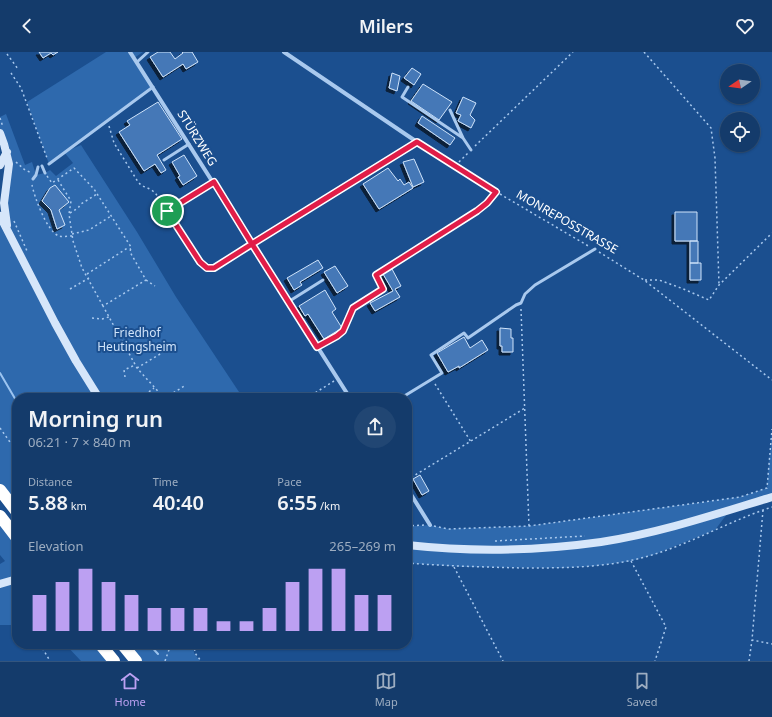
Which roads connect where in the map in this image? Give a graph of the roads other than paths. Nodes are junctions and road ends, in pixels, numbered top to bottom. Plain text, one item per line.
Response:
1 (130, 52) edge
2 (148, 52) edge
3 (284, 52) edge
4 (137, 62) junction
5 (153, 86) junction
6 (408, 87) dead end
7 (450, 110) dead end
8 (0, 133) edge
9 (463, 138) junction
10 (189, 144) junction
11 (471, 150) road end
12 (6, 152) junction
13 (164, 160) dead end
14 (49, 164) road end
15 (0, 165) edge
16 (455, 166) road end
17 (45, 173) road end
18 (8, 174) junction
19 (33, 179) road end
20 (0, 184) edge
21 (496, 192) road end
22 (0, 216) edge
23 (14, 242) junction
24 (595, 249) road end
25 (323, 280) dead end
26 (288, 302) junction
27 (317, 347) junction
28 (96, 393) edge
29 (347, 393) edge
30 (409, 393) edge
31 (0, 490) edge
32 (412, 496) edge
33 (772, 496) edge
34 (12, 506) edge
35 (0, 516) edge
36 (430, 525) road end
37 (12, 532) edge
38 (412, 545) edge
39 (12, 580) edge
40 (0, 584) edge
41 (104, 649) edge
42 (126, 649) edge
43 (114, 661) edge
44 (136, 661) edge

1 - 4 street, STÜRZWEG
2 - 4 lane
3 - 16 street
4 - 5 street, STÜRZWEG
5 - 10 street, STÜRZWEG
5 - 14 lane
6 - 9 lane
7 - 9 lane
8 - 12 main road
9 - 11 lane
10 - 13 lane
10 - 26 street, STÜRZWEG
12 - 15 main road
12 - 18 main road
17 - 19 lane
18 - 20 main road
18 - 23 main road
21 - 27 lane
22 - 23 main road
23 - 28 main road
24 - 30 lane
25 - 26 lane
26 - 27 street, STÜRZWEG
27 - 29 street, STÜRZWEG
31 - 34 highway
32 - 36 street
33 - 38 main road
35 - 37 highway
39 - 40 main road
41 - 43 highway
42 - 44 highway

